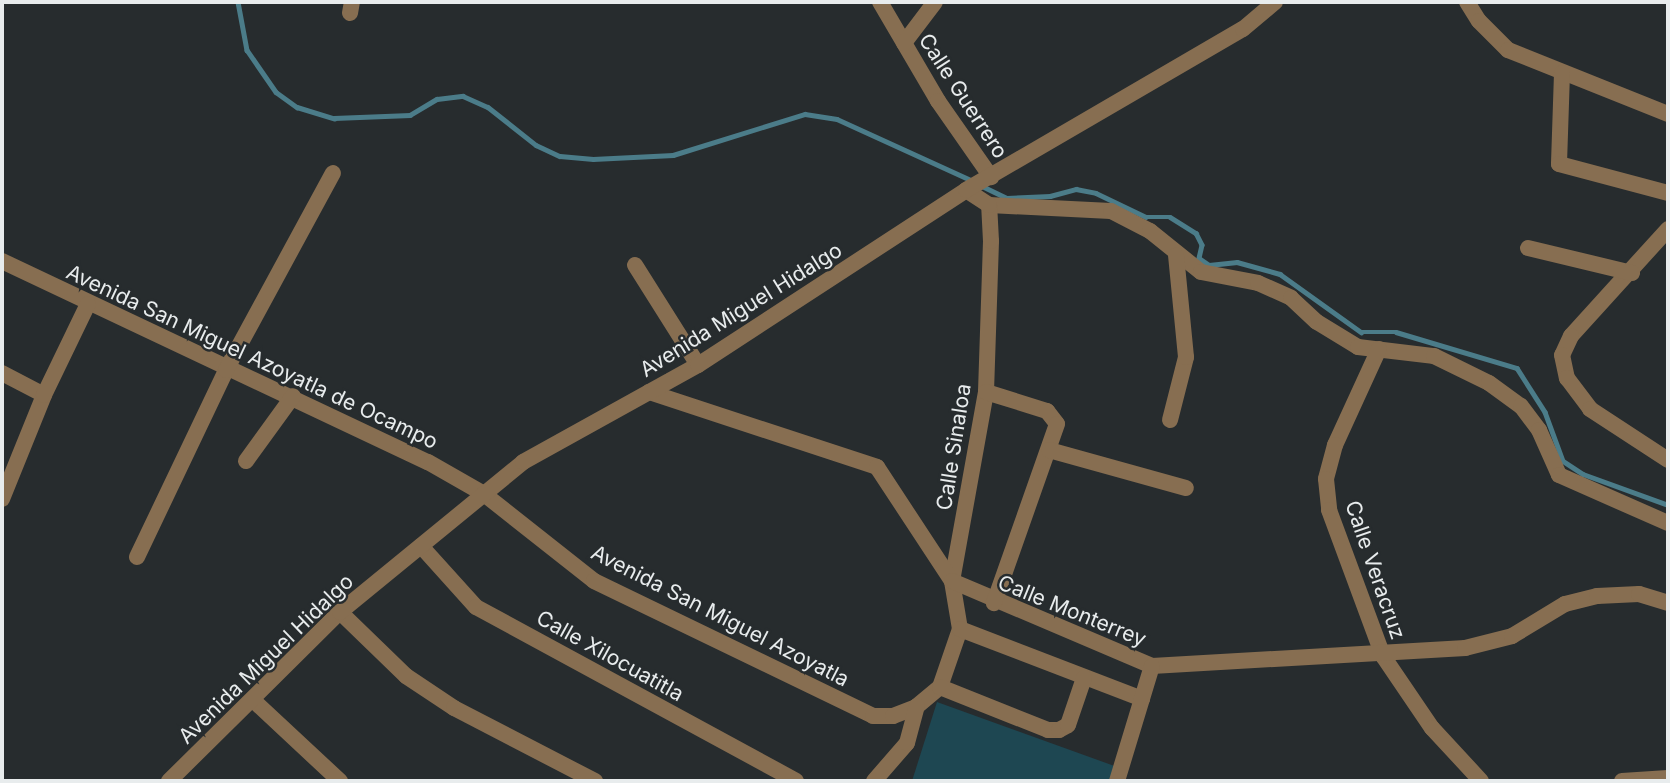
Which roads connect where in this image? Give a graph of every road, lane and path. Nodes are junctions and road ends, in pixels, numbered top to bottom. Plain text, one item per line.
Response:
1 (880, 2) edge
2 (935, 2) edge
3 (1275, 2) edge
4 (1467, 2) edge
5 (904, 43) junction
6 (1562, 73) junction
7 (1668, 114) edge
8 (333, 173) dead end
9 (990, 177) junction
10 (966, 191) junction
11 (1668, 193) edge
12 (989, 205) junction
13 (1668, 229) edge
14 (1528, 248) dead end
15 (1176, 255) junction
16 (2, 261) edge
17 (635, 265) dead end
18 (1632, 273) junction
19 (88, 304) junction
20 (1379, 349) junction
21 (698, 365) junction
22 (226, 370) junction
23 (2, 373) edge
24 (649, 392) junction
25 (986, 392) junction
26 (44, 395) junction
27 (293, 396) junction
28 (1170, 420) dead end
29 (1049, 450) junction
30 (1668, 460) edge
31 (246, 461) dead end
32 (9, 465) edge
33 (1186, 488) dead end
34 (484, 494) junction
35 (2, 499) edge
36 (1668, 523) edge
37 (421, 546) junction
38 (137, 557) dead end
39 (952, 581) junction
40 (994, 603) junction
41 (1668, 603) edge
42 (340, 612) junction
43 (960, 629) junction
44 (1382, 656) junction
45 (1152, 666) junction
46 (1084, 678) junction
47 (940, 687) junction
48 (1142, 699) junction
49 (253, 700) junction
50 (916, 706) junction
51 (1668, 778) edge
52 (169, 781) edge
53 (340, 781) edge
54 (595, 781) edge
55 (796, 781) edge
56 (874, 781) edge
57 (1117, 781) edge
58 (1481, 781) edge
59 (1622, 781) edge

1 - 5 street, Calle Guerrero
2 - 5 street
3 - 9 street, Avenida Miguel Hidalgo
4 - 6 street
5 - 9 street, Calle Guerrero
6 - 7 street
6 - 11 street
8 - 22 street
9 - 10 street, Avenida Miguel Hidalgo
10 - 12 street
10 - 21 street, Avenida Miguel Hidalgo
12 - 15 street
12 - 25 street, Calle Sinaloa
13 - 18 street
14 - 18 street
15 - 20 street
15 - 28 street
16 - 19 street, Avenida San Miguel Azoyatla de Ocampo
17 - 21 street
18 - 30 street
19 - 22 street, Avenida San Miguel Azoyatla de Ocampo
19 - 26 street
20 - 36 street
20 - 44 street, Calle Veracruz
21 - 24 street, Avenida Miguel Hidalgo
22 - 27 street, Avenida San Miguel Azoyatla de Ocampo
22 - 38 street
23 - 26 street
24 - 34 street, Avenida Miguel Hidalgo
24 - 39 street, Calle Monterrey
25 - 29 street
25 - 39 street, Calle Sinaloa
26 - 32 street
27 - 31 street
27 - 34 street, Avenida San Miguel Azoyatla de Ocampo
29 - 33 street
29 - 40 street
32 - 35 street
34 - 37 street, Avenida Miguel Hidalgo
34 - 50 street, Avenida San Miguel Azoyatla
37 - 42 street, Avenida Miguel Hidalgo
37 - 55 street, Calle Xilocuatitla
39 - 40 street, Calle Monterrey
39 - 43 street, Calle Sinaloa
40 - 45 street, Calle Monterrey
41 - 44 street, Calle Monterrey
42 - 49 street, Avenida Miguel Hidalgo
42 - 54 street
43 - 46 street
43 - 47 street, Calle Sinaloa
44 - 45 street, Calle Monterrey
44 - 58 street, Calle Veracruz
45 - 48 street
46 - 47 street
46 - 48 street
47 - 50 street
48 - 57 street
49 - 52 street, Avenida Miguel Hidalgo
49 - 53 street
50 - 56 street
51 - 59 street

